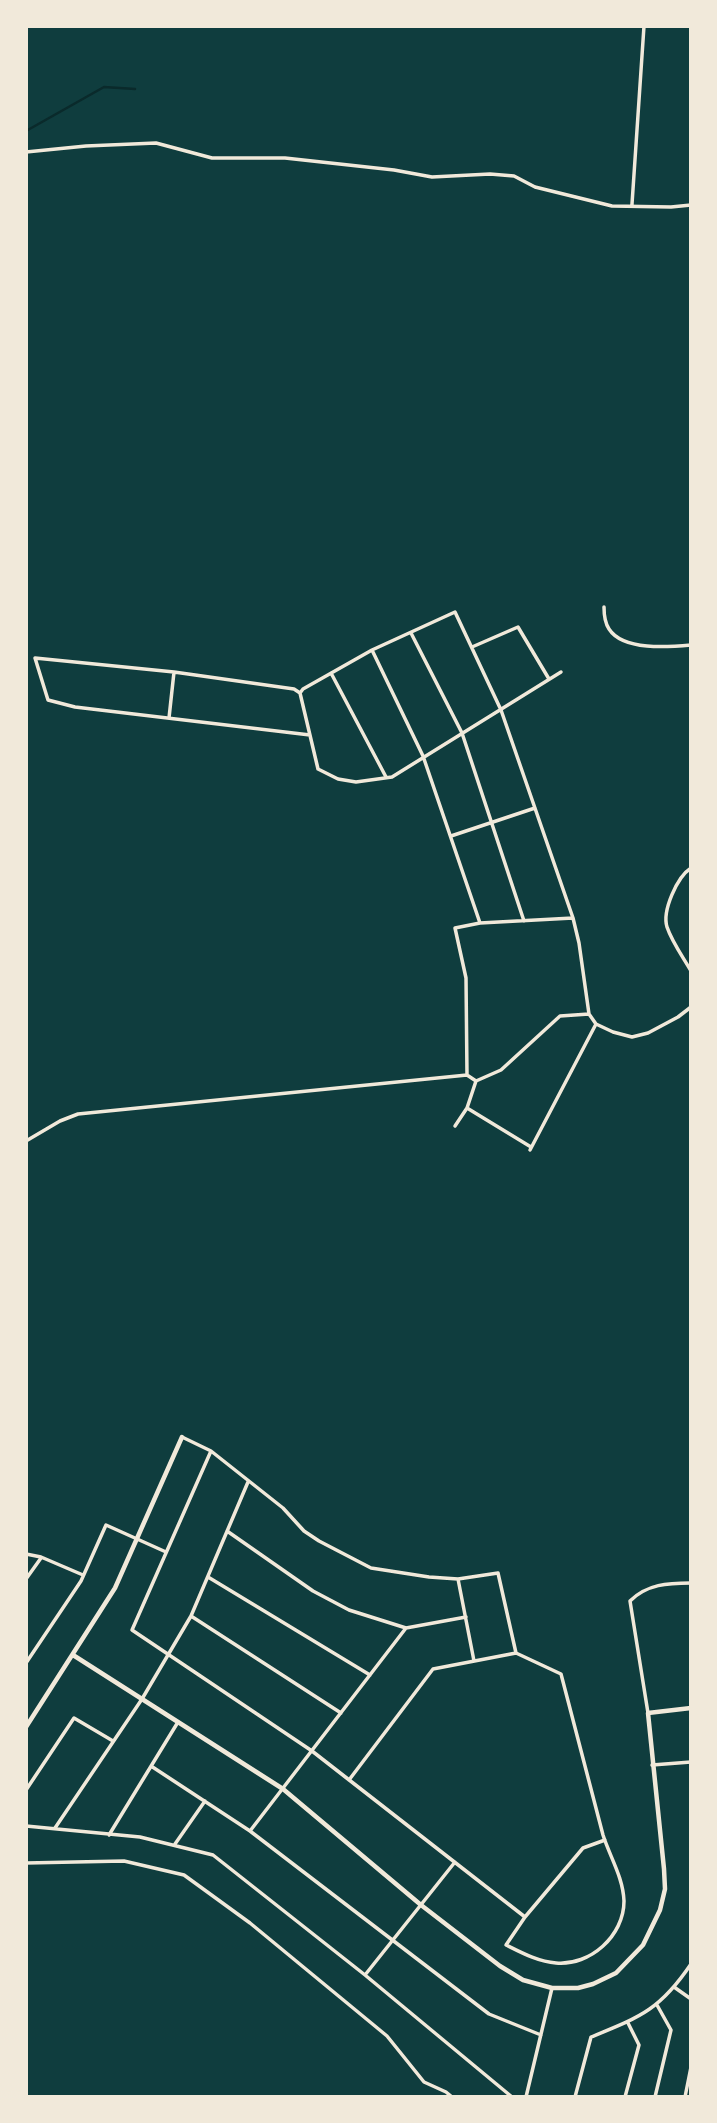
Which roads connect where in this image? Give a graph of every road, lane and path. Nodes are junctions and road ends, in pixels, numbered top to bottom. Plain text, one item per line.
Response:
1 (644, 26) edge
2 (26, 152) edge
3 (632, 204) junction
4 (691, 205) edge
5 (604, 607) dead end
6 (411, 633) junction
7 (691, 645) edge
8 (472, 648) junction
9 (372, 650) junction
10 (174, 672) junction
11 (561, 672) dead end
12 (331, 673) junction
13 (549, 679) junction
14 (300, 693) junction
15 (501, 710) junction
16 (169, 718) junction
17 (463, 733) junction
18 (310, 735) junction
19 (423, 756) junction
20 (386, 777) junction
21 (535, 808) junction
22 (492, 822) junction
23 (450, 836) junction
24 (691, 869) edge
25 (573, 918) junction
26 (524, 921) junction
27 (480, 923) junction
28 (691, 971) edge
29 (691, 1007) edge
30 (589, 1014) junction
31 (596, 1024) junction
32 (467, 1075) junction
33 (476, 1081) junction
34 (467, 1108) junction
35 (456, 1126) dead end
36 (26, 1141) edge
37 (182, 1437) joint
38 (211, 1451) junction
39 (248, 1482) junction
40 (227, 1531) junction
41 (137, 1538) junction
42 (166, 1552) junction
43 (26, 1554) edge
44 (41, 1557) junction
45 (83, 1575) junction
46 (208, 1577) junction
47 (458, 1578) junction
48 (26, 1579) edge
49 (691, 1583) edge
50 (191, 1616) junction
51 (466, 1617) junction
52 (406, 1629) junction
53 (516, 1653) junction
54 (168, 1654) junction
55 (74, 1655) junction
56 (474, 1661) junction
57 (26, 1663) edge
58 (370, 1675) junction
59 (142, 1699) junction
60 (691, 1708) edge
61 (341, 1713) junction
62 (648, 1713) junction
63 (178, 1722) junction
64 (26, 1727) edge
65 (113, 1741) junction
66 (312, 1751) junction
67 (691, 1762) edge
68 (652, 1765) junction
69 (152, 1766) junction
70 (26, 1775) edge
71 (33, 1780) junction
72 (349, 1780) junction
73 (283, 1789) junction
74 (26, 1790) edge
75 (205, 1801) junction
76 (26, 1826) edge
77 (54, 1828) junction
78 (250, 1831) junction
79 (109, 1835) junction
80 (605, 1840) junction
81 (175, 1844) junction
82 (26, 1863) edge
83 (455, 1863) junction
84 (421, 1905) junction
85 (525, 1917) junction
86 (393, 1940) junction
87 (691, 1964) edge
88 (365, 1975) junction
89 (674, 1986) junction
90 (552, 1988) junction
91 (691, 1999) edge
92 (657, 2005) junction
93 (628, 2023) junction
94 (541, 2035) junction
95 (691, 2067) edge
96 (452, 2097) edge
97 (512, 2097) edge
98 (526, 2097) edge
99 (575, 2097) edge
100 (625, 2097) edge
101 (655, 2097) edge
102 (685, 2097) edge

1 - 3 street
2 - 3 street
3 - 4 street
5 - 7 street
6 - 8 street
6 - 9 street
6 - 17 street
8 - 13 street
8 - 15 street
9 - 12 street
9 - 19 street
10 - 14 street
10 - 16 street
10 - 16 street
11 - 13 street
12 - 14 street
12 - 20 street
13 - 15 street
14 - 18 street
15 - 17 street
15 - 21 street
16 - 18 street
17 - 19 street
17 - 22 street
18 - 20 street
19 - 20 street
19 - 23 street
21 - 22 street
21 - 25 street
22 - 23 street
22 - 26 street
23 - 27 street
24 - 28 street
25 - 26 street
25 - 30 street
26 - 27 street
27 - 32 street
29 - 31 street
30 - 31 street
30 - 33 street
31 - 34 street
32 - 33 street
32 - 36 street
33 - 34 street
34 - 35 street
37 - 38 street
37 - 41 street
38 - 39 street
38 - 42 street
39 - 40 street
39 - 47 street
40 - 46 street
40 - 52 street
41 - 42 street
41 - 45 street
41 - 55 street
42 - 54 street
43 - 44 street
44 - 45 street
44 - 48 street
45 - 57 street
46 - 50 street
46 - 58 street
47 - 51 street
47 - 53 street
49 - 62 street
50 - 54 street
50 - 61 street
51 - 52 street
51 - 56 street
52 - 58 street
53 - 56 street
53 - 80 street
54 - 59 street
54 - 66 street
55 - 59 street
55 - 64 street
56 - 72 street
58 - 61 street
59 - 63 street
59 - 65 street
60 - 62 street
61 - 66 street
62 - 68 street
63 - 69 street
63 - 73 street
65 - 71 street
65 - 77 street
66 - 72 street
66 - 73 street
67 - 68 street
68 - 90 street
69 - 75 street
69 - 79 street
70 - 71 street
71 - 74 street
72 - 83 street
73 - 78 street
73 - 84 street
75 - 78 street
75 - 81 street
76 - 77 street
77 - 79 street
78 - 86 street
79 - 81 street
80 - 85 street
80 - 85 street
81 - 88 street
82 - 96 street
83 - 84 street
83 - 85 street
84 - 86 street
84 - 90 street
86 - 88 street
86 - 94 street
87 - 89 street
88 - 97 street
89 - 91 street
89 - 92 street
90 - 94 street
92 - 93 street
92 - 101 street
93 - 99 street
93 - 100 street
94 - 98 street
95 - 102 street

